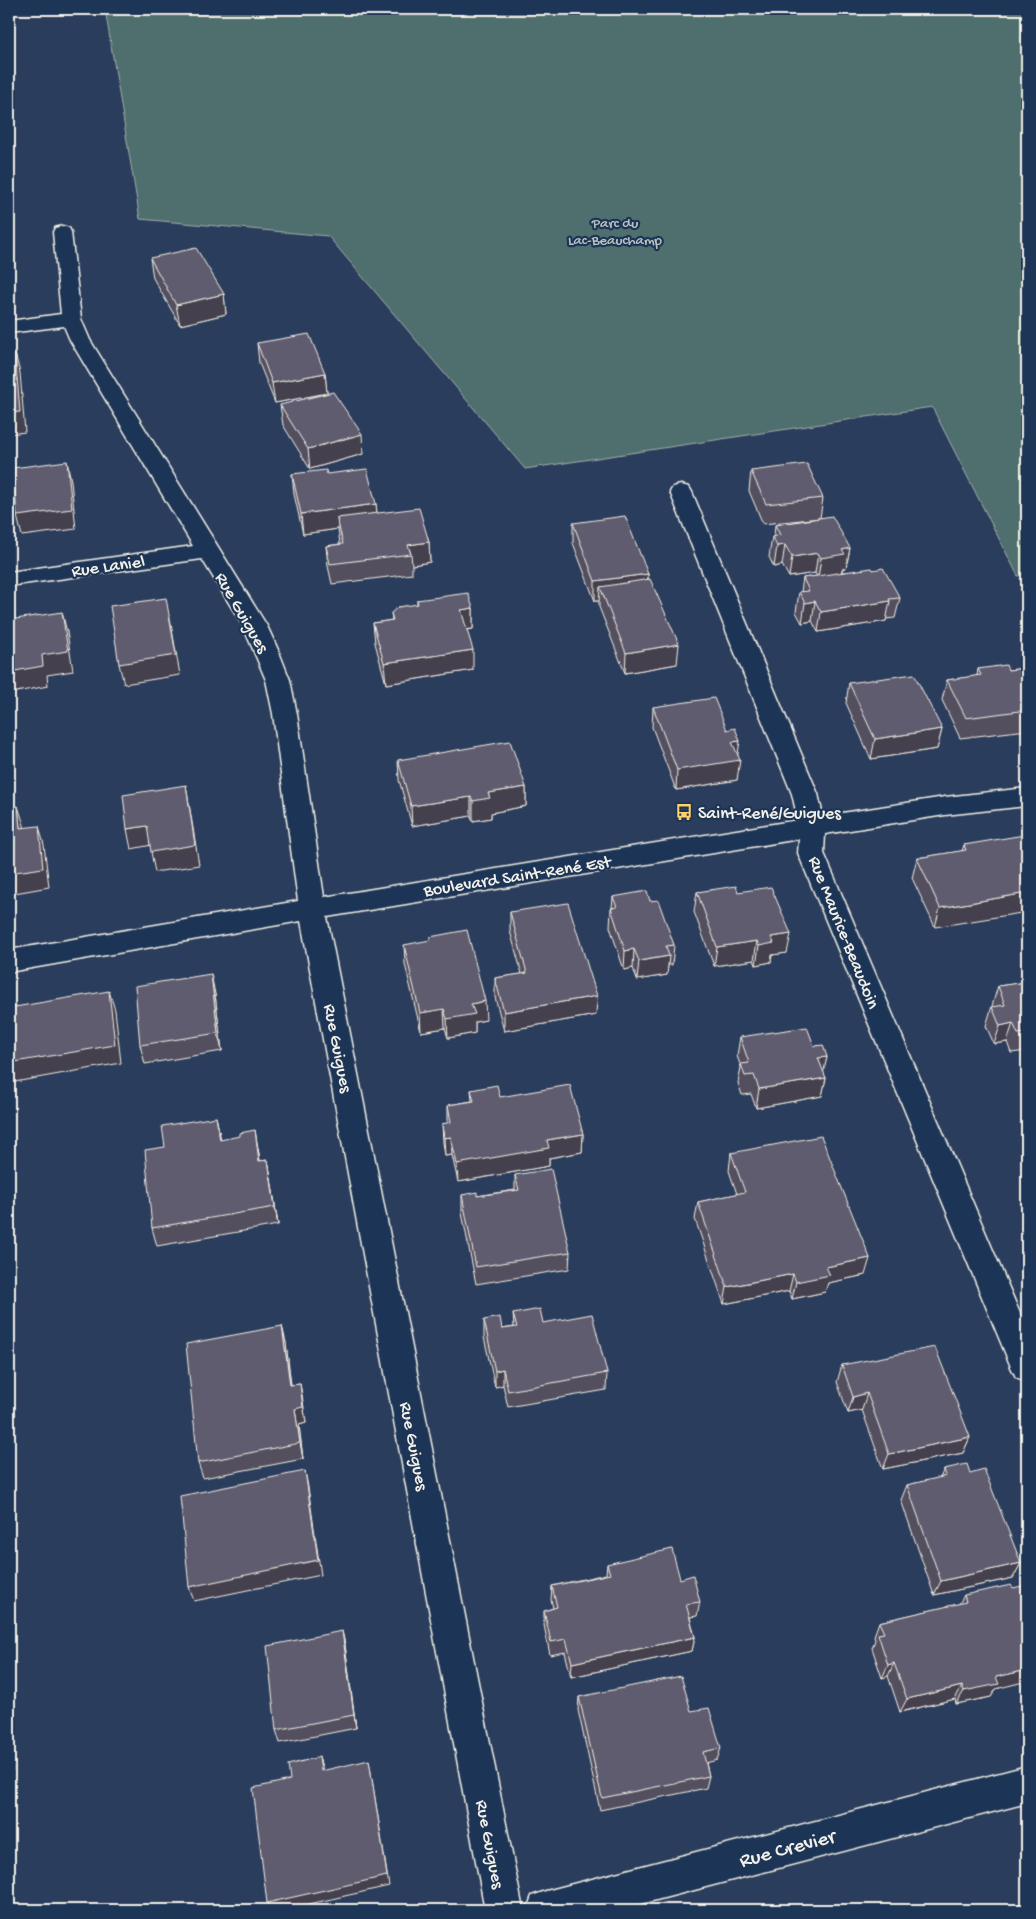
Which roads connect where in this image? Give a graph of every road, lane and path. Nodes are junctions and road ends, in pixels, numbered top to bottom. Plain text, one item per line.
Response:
1 (62, 232) dead end
2 (71, 319) junction
3 (9, 327) edge
4 (680, 492) dead end
5 (208, 551) junction
6 (9, 579) edge
7 (1027, 797) edge
8 (812, 827) junction
9 (312, 909) junction
10 (9, 961) edge
11 (1027, 1367) edge
12 (1027, 1784) edge
13 (504, 1910) edge
14 (546, 1910) edge

1 - 2 street, Rue Guigues
2 - 3 street
2 - 5 street, Rue Guigues
4 - 8 street, Rue Maurice-Beaudoin
5 - 6 street, Rue Laniel
5 - 9 street, Rue Guigues
7 - 8 street, Boulevard Saint-René Est
8 - 9 street, Boulevard Saint-René Est
8 - 11 street, Rue Maurice-Beaudoin
9 - 10 street, Boulevard Saint-René Est
9 - 13 street, Rue Guigues
12 - 14 street, Rue Crevier

